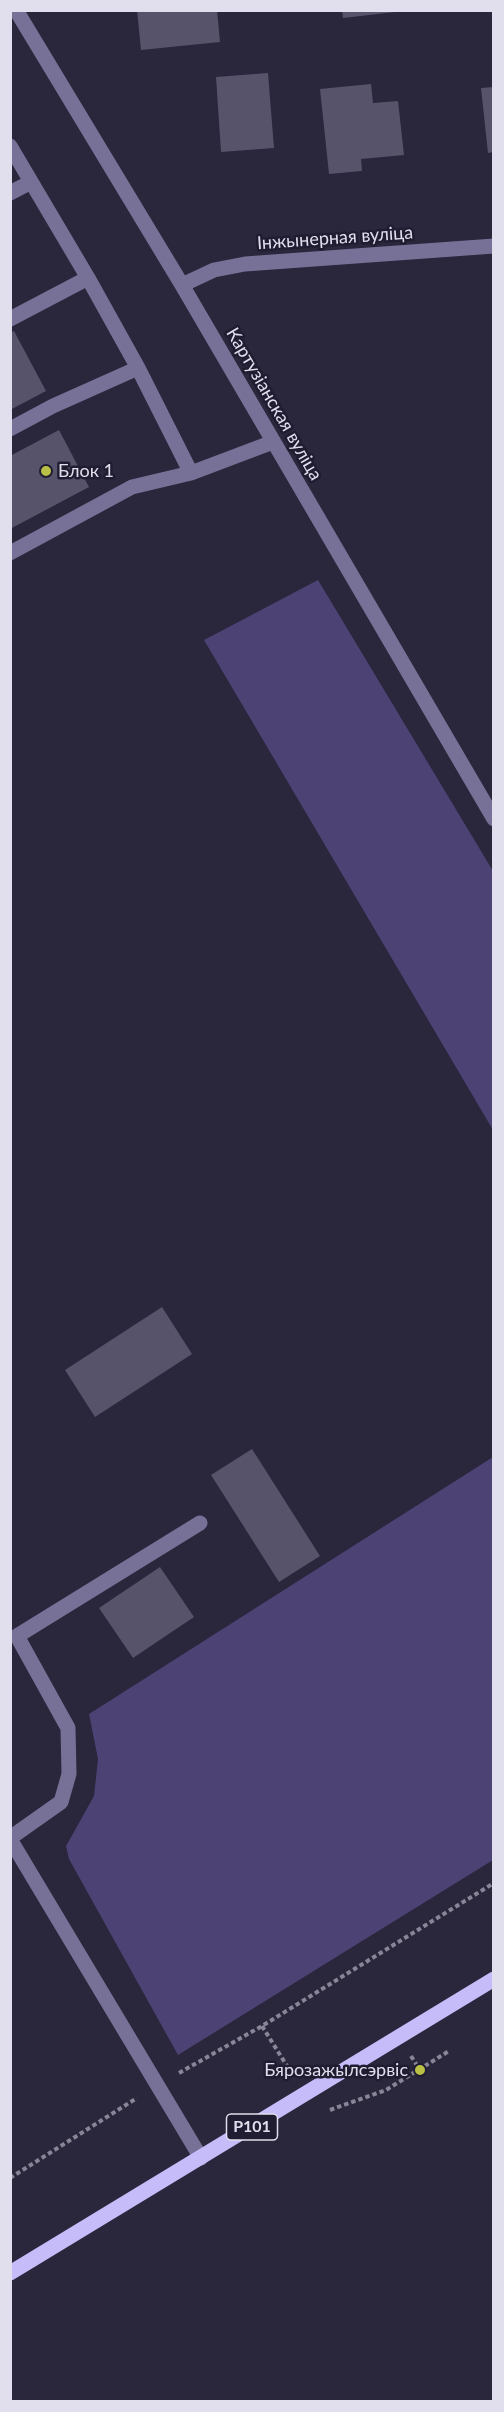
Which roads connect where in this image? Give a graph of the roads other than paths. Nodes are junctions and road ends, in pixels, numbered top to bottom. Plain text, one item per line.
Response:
1 (16, 10) edge
2 (10, 147) edge
3 (31, 182) junction
4 (10, 194) edge
5 (494, 246) edge
6 (88, 278) junction
7 (182, 285) junction
8 (10, 319) edge
9 (138, 368) junction
10 (10, 429) edge
11 (273, 442) junction
12 (191, 473) junction
13 (10, 554) edge
14 (494, 819) edge
15 (200, 1523) dead end
16 (10, 1839) edge
17 (494, 1979) edge
18 (201, 2158) junction
19 (10, 2274) edge

1 - 7 street, Картузіанская вуліца
2 - 3 street
3 - 4 street
3 - 6 street
5 - 7 street, Інжынерная вуліца
6 - 8 street
6 - 9 street
7 - 11 street, Картузіанская вуліца
9 - 10 street
9 - 12 street
11 - 12 street
11 - 14 street, Картузіанская вуліца
12 - 13 street
15 - 16 street
16 - 18 street
17 - 18 main road, Р101
18 - 19 main road, Р101

